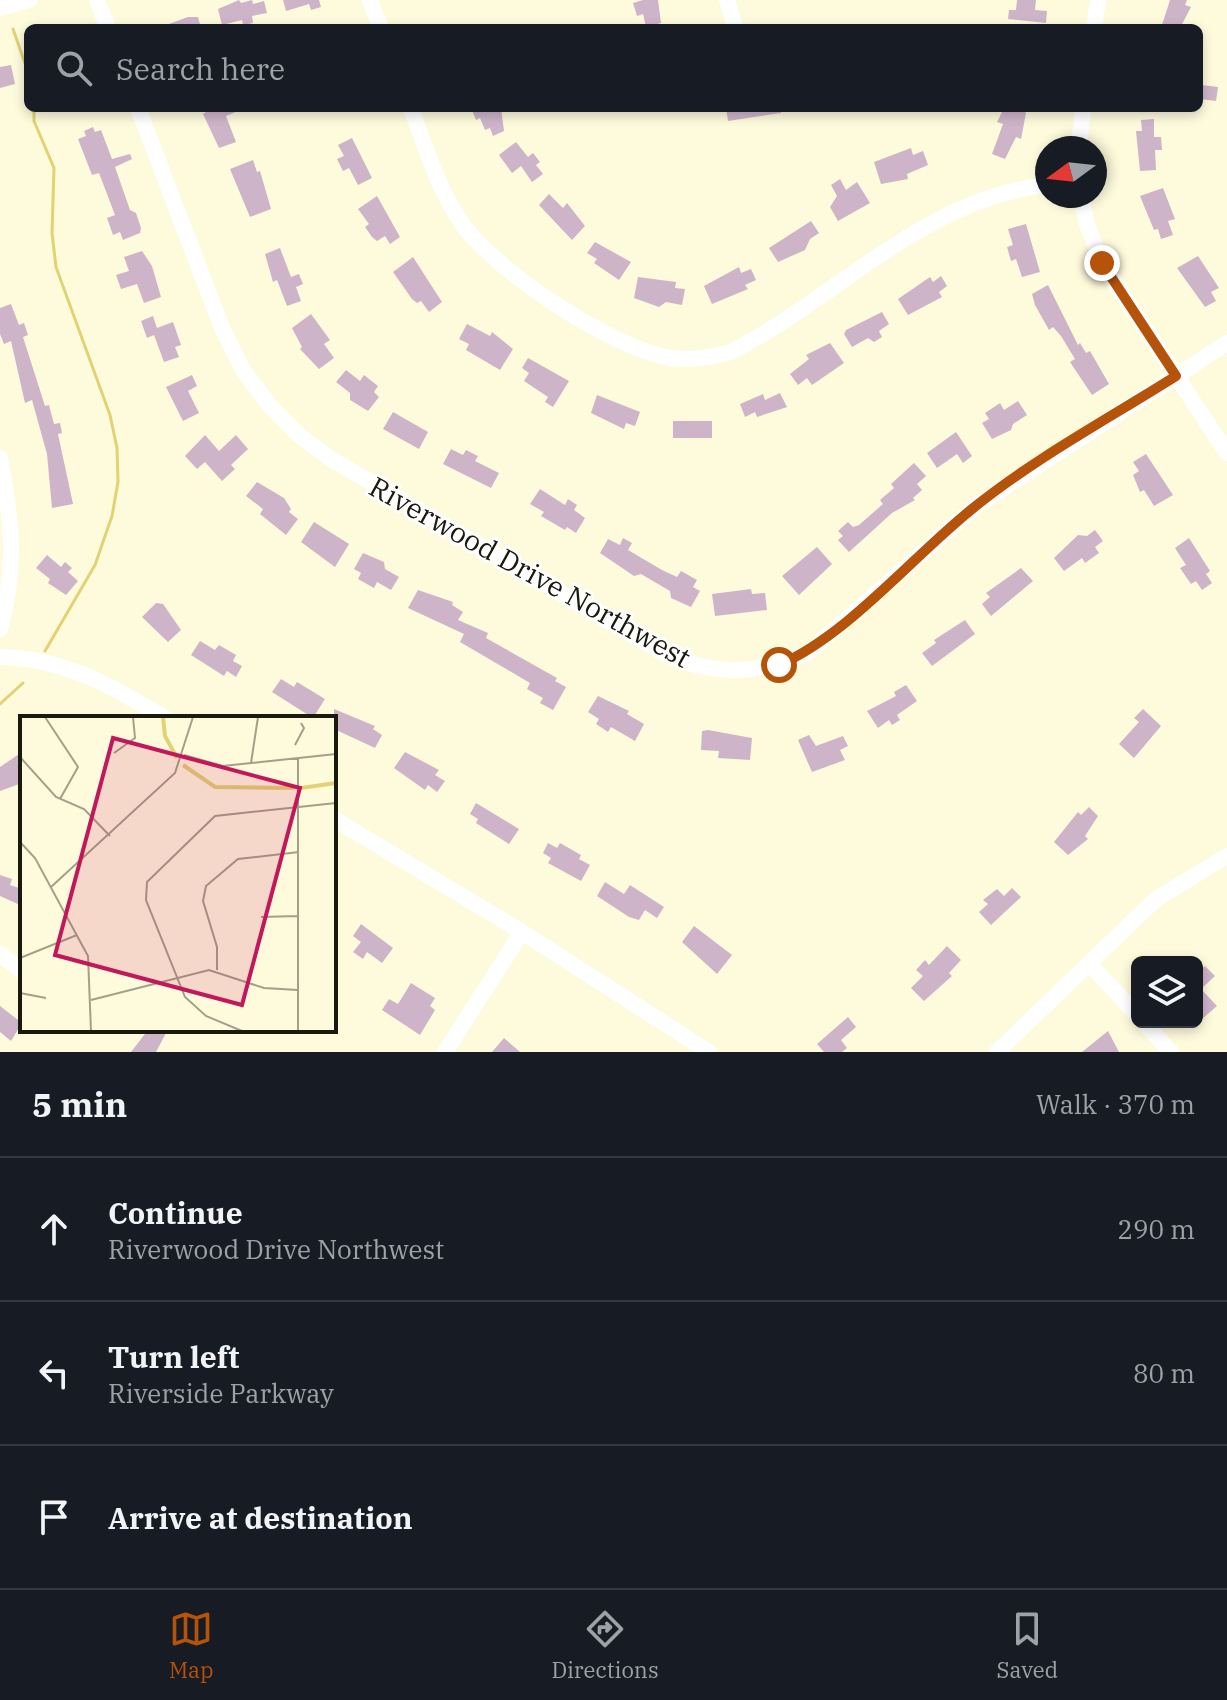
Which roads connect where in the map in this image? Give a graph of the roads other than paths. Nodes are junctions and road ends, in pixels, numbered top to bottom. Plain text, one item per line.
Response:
1 (29, 0) edge
2 (97, 0) edge
3 (370, 0) edge
4 (727, 0) edge
5 (1098, 0) edge
6 (0, 8) edge
7 (106, 24) edge
8 (379, 24) edge
9 (734, 24) dead end
10 (1095, 24) edge
11 (140, 112) edge
12 (413, 112) edge
13 (1083, 112) edge
14 (1080, 136) edge
15 (1035, 187) edge
16 (1083, 208) edge
17 (1227, 343) edge
18 (1176, 376) junction
19 (1227, 453) edge
20 (0, 458) edge
21 (0, 629) edge
22 (0, 657) edge
23 (162, 716) edge
24 (336, 820) edge
25 (1227, 856) edge
26 (522, 932) junction
27 (0, 954) edge
28 (1089, 963) junction
29 (20, 969) edge
30 (1131, 1008) edge
31 (1149, 1028) edge
32 (445, 1052) edge
33 (709, 1052) edge
34 (997, 1052) edge
35 (1171, 1052) edge

1 - 6 street
2 - 7 street
3 - 8 street
4 - 9 street
5 - 10 street
11 - 18 street, Riverwood Drive Northwest
12 - 15 street
13 - 14 street
16 - 18 street
17 - 18 street, Riverwood Drive Northwest
18 - 19 street
20 - 21 street
22 - 23 street
24 - 26 street
25 - 28 street
26 - 32 street
26 - 33 street
27 - 29 street
28 - 30 street
28 - 34 street
31 - 35 street

